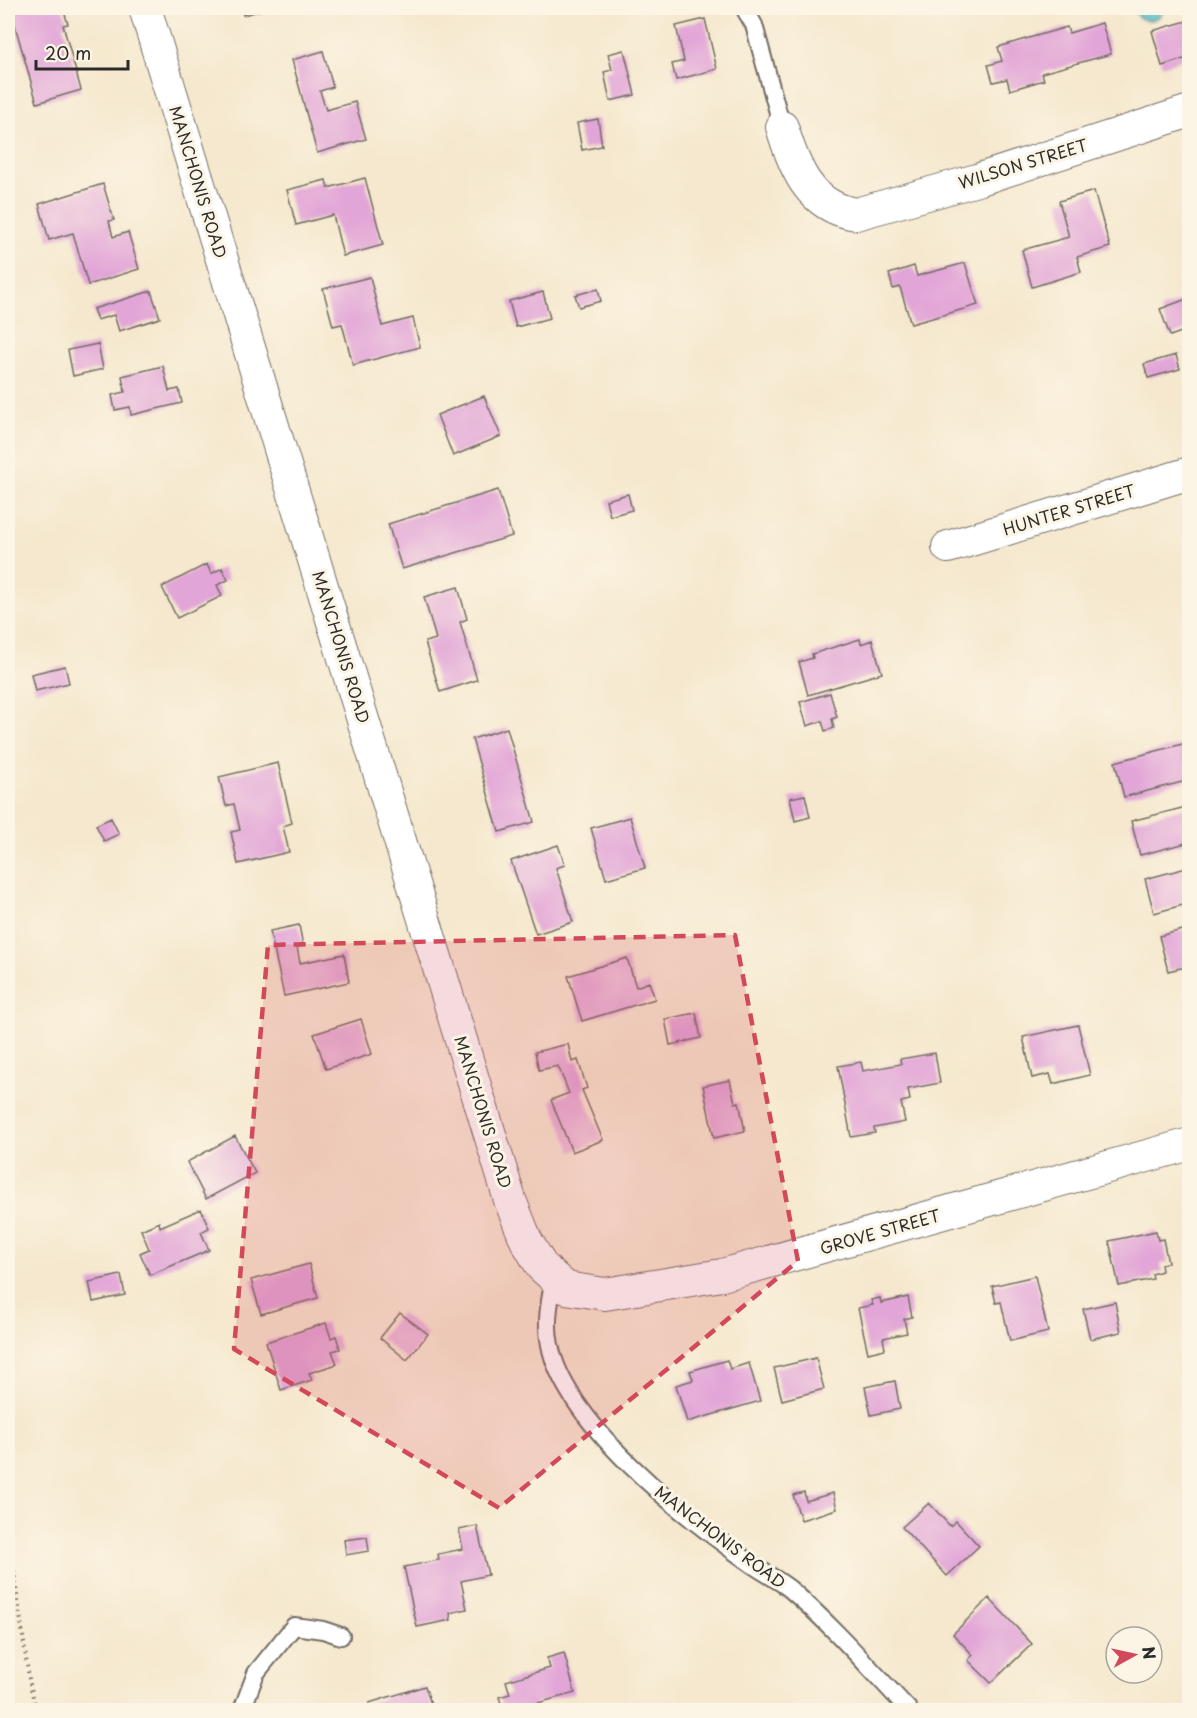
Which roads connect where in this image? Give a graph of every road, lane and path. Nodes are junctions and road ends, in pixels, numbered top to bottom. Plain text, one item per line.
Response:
1 (145, 8) edge
2 (744, 8) edge
3 (1190, 111) edge
4 (782, 127) joint
5 (1190, 473) edge
6 (948, 546) dead end
7 (1190, 1144) edge
8 (560, 1283) junction
9 (8, 1528) edge
10 (341, 1636) dead end
11 (36, 1710) edge
12 (242, 1710) edge
13 (909, 1710) edge

1 - 8 street, MANCHONIS ROAD
2 - 4 lane
3 - 4 street, WILSON STREET
5 - 6 street, HUNTER STREET
7 - 8 street, GROVE STREET
8 - 13 lane, MANCHONIS ROAD
9 - 11 path
10 - 12 lane

